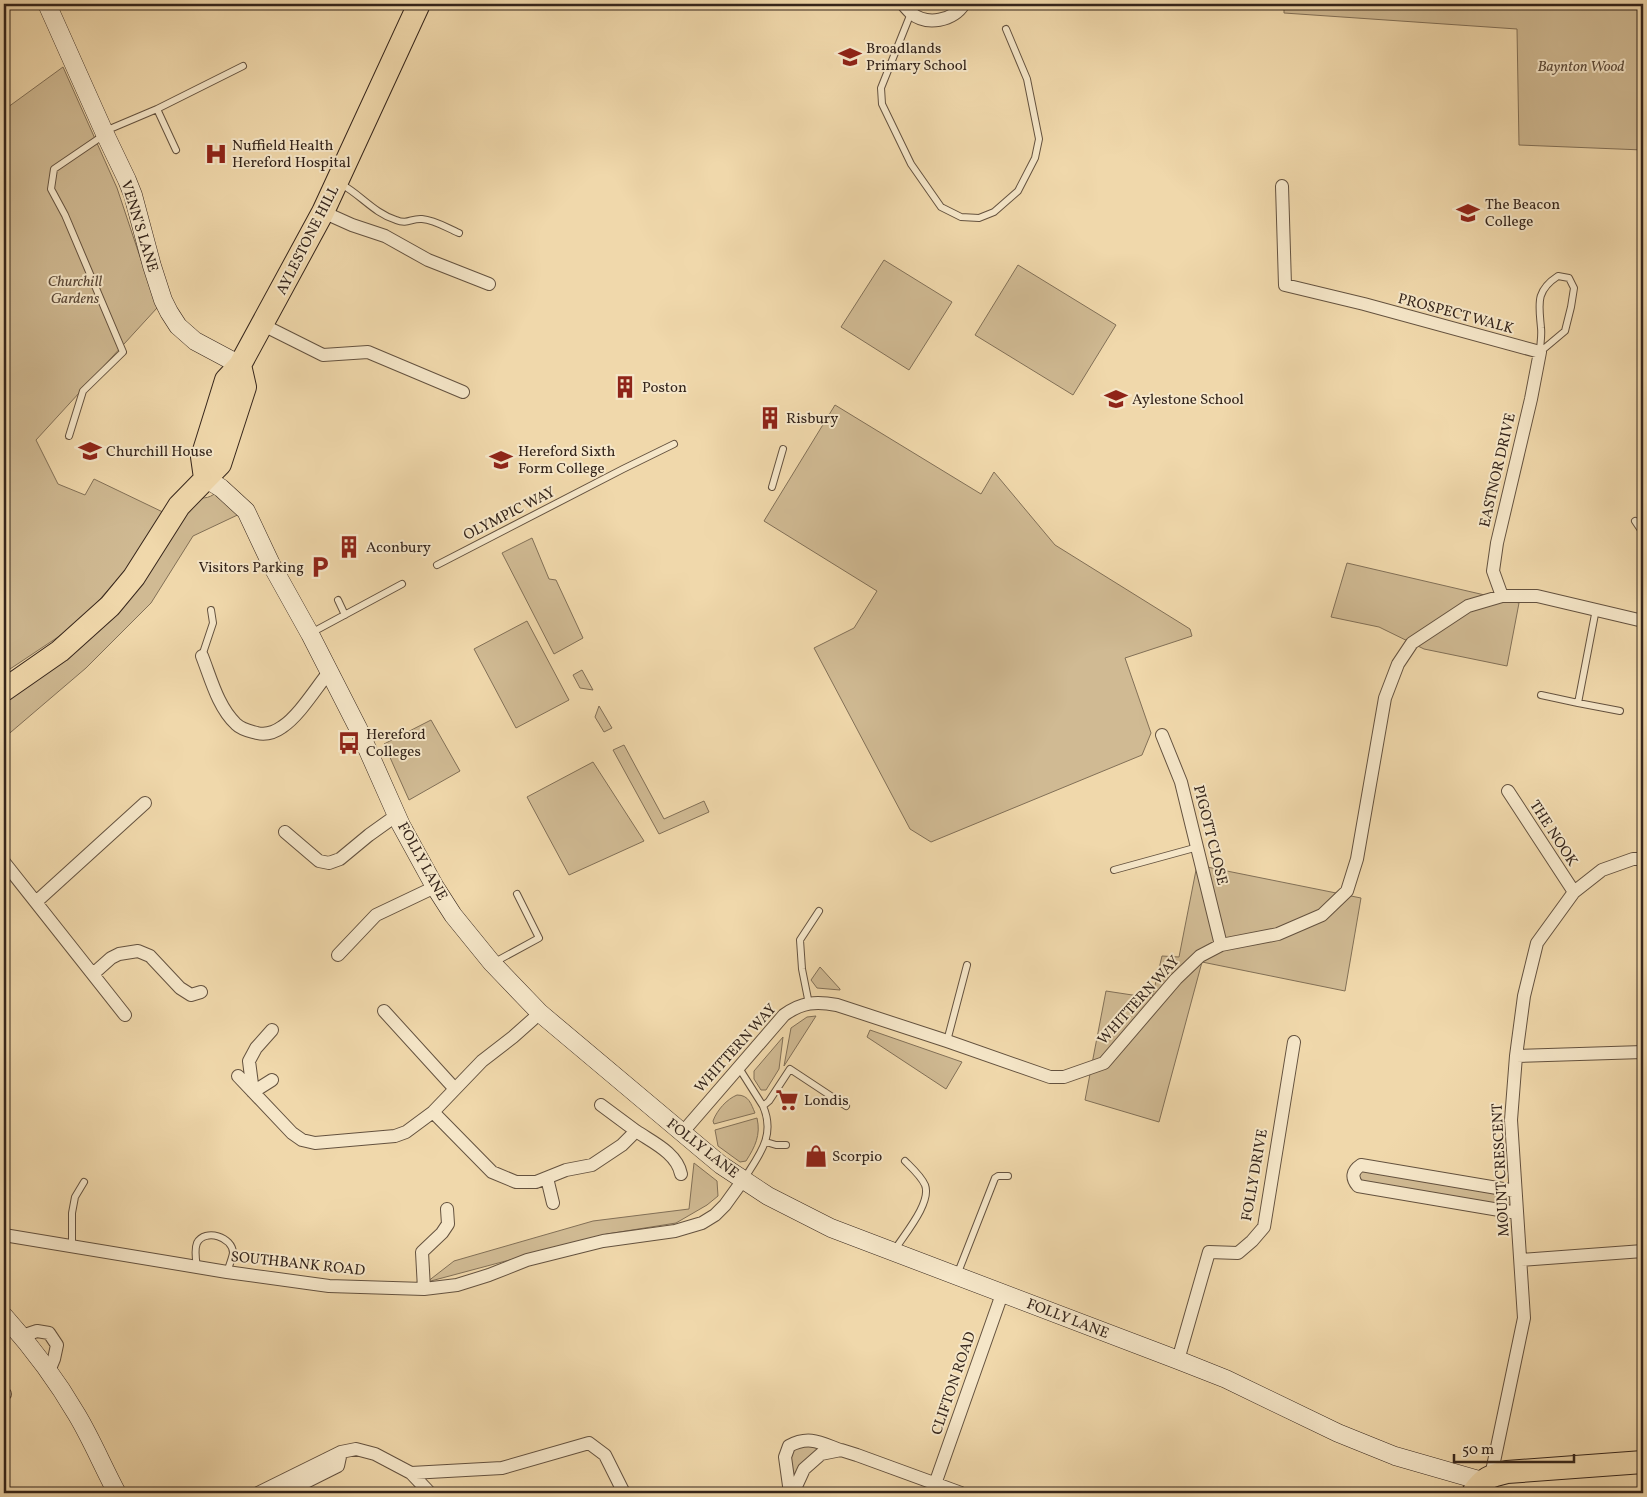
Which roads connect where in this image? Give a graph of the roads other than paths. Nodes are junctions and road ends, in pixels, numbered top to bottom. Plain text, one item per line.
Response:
1 (47, 4) edge
2 (419, 4) edge
3 (964, 4) edge
4 (907, 8) edge
5 (1006, 28) dead end
6 (243, 66) dead end
7 (157, 109) junction
8 (105, 133) junction
9 (176, 150) dead end
10 (338, 182) junction
11 (1282, 186) dead end
12 (323, 212) junction
13 (459, 234) dead end
14 (489, 284) dead end
15 (263, 325) junction
16 (1540, 352) junction
17 (240, 365) junction
18 (462, 392) dead end
19 (69, 436) dead end
20 (674, 444) dead end
21 (784, 449) dead end
22 (205, 478) junction
23 (772, 487) dead end
24 (1635, 521) dead end
25 (1643, 533) edge
26 (437, 565) dead end
27 (402, 584) dead end
28 (1502, 596) junction
29 (338, 600) dead end
30 (1596, 609) junction
31 (211, 610) dead end
32 (345, 615) junction
33 (1643, 620) edge
34 (310, 634) junction
35 (202, 656) joint
36 (329, 672) junction
37 (4, 690) edge
38 (1541, 695) dead end
39 (1578, 703) junction
40 (1620, 711) dead end
41 (1162, 736) dead end
42 (1508, 791) dead end
43 (145, 803) dead end
44 (397, 815) junction
45 (285, 832) dead end
46 (1198, 847) junction
47 (1643, 859) edge
48 (4, 862) edge
49 (1114, 870) dead end
50 (435, 887) junction
51 (1574, 892) junction
52 (517, 894) dead end
53 (36, 902) junction
54 (819, 911) dead end
55 (1221, 945) junction
56 (338, 955) dead end
57 (492, 963) junction
58 (967, 965) dead end
59 (93, 974) junction
60 (201, 992) dead end
61 (809, 1004) junction
62 (384, 1011) dead end
63 (540, 1013) junction
64 (125, 1015) dead end
65 (272, 1030) dead end
66 (947, 1041) junction
67 (1294, 1042) dead end
68 (1643, 1052) edge
69 (1516, 1056) junction
70 (739, 1068) junction
71 (238, 1076) dead end
72 (272, 1080) dead end
73 (455, 1088) junction
74 (253, 1092) junction
75 (601, 1105) dead end
76 (763, 1106) junction
77 (846, 1106) dead end
78 (434, 1112) junction
79 (636, 1131) junction
80 (682, 1133) junction
81 (766, 1142) junction
82 (786, 1145) dead end
83 (905, 1161) dead end
84 (681, 1174) dead end
85 (1008, 1176) dead end
86 (547, 1178) junction
87 (743, 1180) junction
88 (84, 1182) dead end
89 (1515, 1191) junction
90 (552, 1203) dead end
91 (447, 1209) dead end
92 (1517, 1213) junction
93 (4, 1235) edge
94 (72, 1246) junction
95 (1643, 1251) edge
96 (893, 1252) junction
97 (1521, 1260) junction
98 (197, 1267) junction
99 (227, 1272) junction
100 (956, 1276) junction
101 (424, 1289) junction
102 (1002, 1294) junction
103 (4, 1316) edge
104 (1178, 1360) junction
105 (841, 1450) junction
106 (341, 1452) junction
107 (1643, 1462) edge
108 (411, 1473) junction
109 (936, 1484) junction
110 (1481, 1486) edge
111 (117, 1493) edge
112 (258, 1493) edge
113 (284, 1493) edge
114 (430, 1493) edge
115 (624, 1493) edge
116 (792, 1493) edge
117 (961, 1493) edge

1 - 8 street, VENN'S LANE
2 - 10 highway, AYLESTONE HILL
3 - 4 street
4 - 5 lane
6 - 7 lane
7 - 8 lane
7 - 9 lane
8 - 17 street, VENN'S LANE
8 - 19 lane
10 - 12 highway, AYLESTONE HILL
10 - 13 lane
11 - 16 street, PROSPECT WALK
12 - 14 street
12 - 15 highway, AYLESTONE HILL
15 - 17 highway, AYLESTONE HILL
15 - 18 street
16 - 16 lane
16 - 28 street, EASTNOR DRIVE
17 - 22 highway, AYLESTONE HILL
20 - 26 lane, OLYMPIC WAY
21 - 23 lane
22 - 34 street, FOLLY LANE
22 - 37 highway
24 - 25 lane
27 - 32 lane
28 - 30 street, WHITTERN WAY
28 - 55 street, WHITTERN WAY
29 - 32 lane
30 - 33 street, WHITTERN WAY
30 - 39 lane
31 - 35 lane
32 - 34 lane
34 - 36 street, FOLLY LANE
35 - 36 street
36 - 44 street, FOLLY LANE
38 - 39 lane
39 - 40 lane
41 - 46 street, PIGOTT CLOSE
42 - 51 street, THE NOOK
43 - 53 street
44 - 45 street
44 - 50 street, FOLLY LANE
46 - 49 lane
46 - 55 street, PIGOTT CLOSE
47 - 51 street, MOUNT CRESCENT
48 - 53 street
50 - 56 street
50 - 57 street, FOLLY LANE
51 - 69 street, MOUNT CRESCENT
52 - 57 lane
53 - 59 street
54 - 61 lane
55 - 66 street, WHITTERN WAY
57 - 63 street, FOLLY LANE
58 - 66 lane
59 - 60 street
59 - 64 street
61 - 66 street, WHITTERN WAY
61 - 70 street, WHITTERN WAY
62 - 73 street
63 - 73 street
63 - 80 street, FOLLY LANE
65 - 74 street
67 - 104 street, FOLLY DRIVE
68 - 69 street
69 - 89 street, MOUNT CRESCENT
70 - 76 lane
70 - 80 street, WHITTERN WAY
71 - 74 street
72 - 74 street
73 - 78 street
74 - 78 street
75 - 79 street
76 - 77 lane
76 - 81 lane
78 - 86 street
79 - 84 street
79 - 86 street
80 - 87 street, FOLLY LANE
81 - 82 lane
81 - 87 lane
83 - 96 lane
85 - 100 lane
86 - 90 street
87 - 96 street, FOLLY LANE
87 - 101 street, SOUTHBANK ROAD
88 - 94 lane
89 - 92 street, MOUNT CRESCENT
89 - 92 street
91 - 101 street
92 - 97 street, MOUNT CRESCENT
93 - 94 street, SOUTHBANK ROAD
94 - 98 street, SOUTHBANK ROAD
95 - 97 street
96 - 100 street, FOLLY LANE
97 - 110 street, MOUNT CRESCENT
98 - 99 street, SOUTHBANK ROAD
98 - 99 lane
99 - 101 street, SOUTHBANK ROAD
100 - 102 street, FOLLY LANE
102 - 104 street, FOLLY LANE
102 - 109 street, CLIFTON ROAD
103 - 111 street
104 - 110 street, FOLLY LANE
105 - 109 street
105 - 116 street
105 - 116 street
106 - 108 street
106 - 112 street
106 - 113 street
107 - 110 highway
108 - 114 street
108 - 115 street
109 - 117 street

